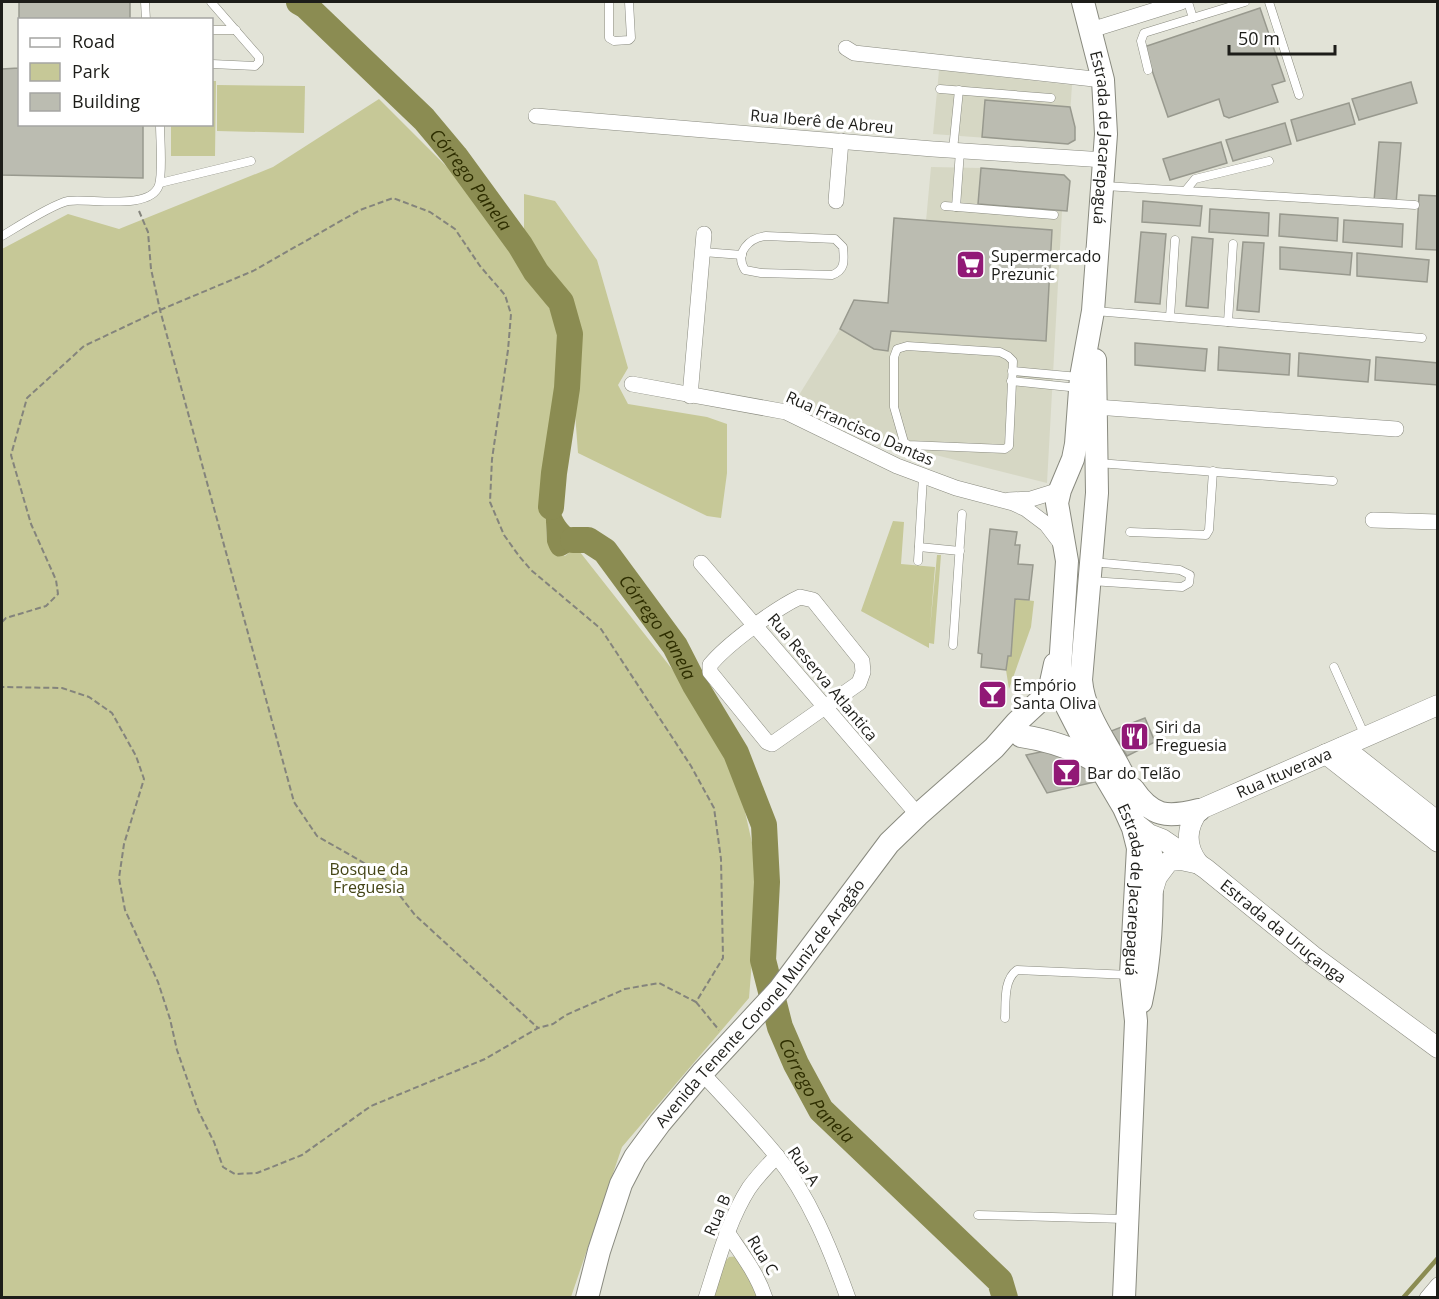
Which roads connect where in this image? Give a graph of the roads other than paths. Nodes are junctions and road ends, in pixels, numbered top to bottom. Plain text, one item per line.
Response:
1 (145, 2) edge
2 (211, 2) edge
3 (609, 2) edge
4 (629, 2) edge
5 (1083, 2) edge
6 (1181, 2) edge
7 (1188, 2) edge
8 (1245, 2) edge
9 (1269, 2) edge
10 (146, 18) edge
11 (1193, 18) junction
12 (213, 30) edge
13 (236, 30) junction
14 (1091, 30) junction
15 (846, 48) dead end
16 (213, 64) edge
17 (1148, 70) dead end
18 (1103, 80) junction
19 (940, 89) dead end
20 (959, 90) junction
21 (1299, 95) dead end
22 (1051, 98) dead end
23 (536, 116) dead end
24 (160, 126) edge
25 (841, 141) junction
26 (957, 150) junction
27 (1105, 160) junction
28 (251, 161) dead end
29 (1269, 161) dead end
30 (160, 183) junction
31 (1103, 186) junction
32 (1186, 190) junction
33 (836, 201) dead end
34 (1414, 205) dead end
35 (945, 206) dead end
36 (956, 207) junction
37 (1054, 215) dead end
38 (704, 234) dead end
39 (2, 236) edge
40 (1175, 240) dead end
41 (1233, 244) dead end
42 (703, 252) junction
43 (742, 255) junction
44 (1093, 311) junction
45 (1170, 317) junction
46 (1228, 322) junction
47 (1422, 338) dead end
48 (1012, 371) junction
49 (1011, 381) junction
50 (1080, 383) junction
51 (632, 384) dead end
52 (690, 396) junction
53 (1096, 407) junction
54 (1396, 429) dead end
55 (1096, 462) junction
56 (1213, 471) junction
57 (924, 477) junction
58 (1333, 481) dead end
59 (1060, 490) junction
60 (1000, 500) junction
61 (962, 514) dead end
62 (1373, 520) dead end
63 (1437, 522) edge
64 (1130, 532) dead end
65 (919, 547) junction
66 (960, 551) junction
67 (1066, 553) junction
68 (918, 561) dead end
69 (701, 563) dead end
70 (1090, 572) junction
71 (756, 626) junction
72 (953, 645) dead end
73 (1060, 648) junction
74 (1334, 667) dead end
75 (1080, 669) junction
76 (1064, 701) junction
77 (1437, 705) edge
78 (825, 708) junction
79 (1021, 736) junction
80 (1366, 737) junction
81 (994, 748) junction
82 (1334, 751) junction
83 (1097, 762) junction
84 (1121, 771) junction
85 (1198, 810) junction
86 (918, 815) junction
87 (1437, 822) edge
88 (1143, 841) junction
89 (1437, 842) edge
90 (1200, 865) junction
91 (1153, 890) junction
92 (1131, 975) junction
93 (1005, 1018) dead end
94 (1136, 1021) junction
95 (1437, 1048) edge
96 (702, 1073) junction
97 (777, 1156) junction
98 (978, 1215) dead end
99 (1127, 1219) junction
100 (727, 1232) junction
101 (1437, 1286) edge
102 (587, 1298) edge
103 (706, 1298) edge
104 (765, 1298) edge
105 (848, 1298) edge
106 (1124, 1298) edge
107 (1427, 1298) edge

1 - 10 lane
2 - 13 lane
3 - 4 lane
5 - 14 main road, Estrada de Jacarepaguá
6 - 14 street
7 - 11 lane
8 - 11 lane
9 - 21 lane
11 - 17 lane
12 - 13 lane
13 - 16 lane
14 - 18 main road, Estrada de Jacarepaguá
15 - 18 street
18 - 27 main road, Estrada de Jacarepaguá
19 - 20 lane
20 - 22 lane
20 - 26 lane
23 - 25 street, Rua Iberê de Abreu
24 - 30 lane
25 - 26 street, Rua Iberê de Abreu
25 - 33 street
26 - 27 street, Rua Iberê de Abreu
26 - 36 lane
27 - 31 main road, Estrada de Jacarepaguá
28 - 30 lane
29 - 32 lane
30 - 39 lane
31 - 32 lane
31 - 44 main road, Estrada de Jacarepaguá
32 - 34 lane
35 - 36 lane
36 - 37 lane
38 - 42 street
40 - 45 lane
41 - 46 lane
42 - 43 lane
42 - 52 street
43 - 43 lane
44 - 45 lane
44 - 50 main road, Estrada de Jacarepaguá
44 - 53 main road, Estrada de Jacarepaguá
45 - 46 lane
46 - 47 lane
48 - 49 lane
48 - 49 lane
48 - 50 lane
49 - 50 lane
50 - 59 main road, Estrada de Jacarepaguá
51 - 52 street, Rua Francisco Dantas
52 - 57 street, Rua Francisco Dantas
53 - 54 street
53 - 55 main road, Estrada de Jacarepaguá
55 - 56 lane
55 - 70 main road, Estrada de Jacarepaguá
56 - 58 lane
56 - 64 lane
57 - 60 street, Rua Francisco Dantas
57 - 65 lane
59 - 60 street, Rua Francisco Dantas
59 - 67 main road, Estrada de Jacarepaguá
59 - 70 main road
60 - 67 street, Rua Francisco Dantas
61 - 66 lane
62 - 63 street
65 - 66 lane
65 - 68 lane
66 - 72 lane
67 - 73 main road, Estrada de Jacarepaguá
69 - 71 street, Rua Reserva Atlantica
70 - 70 lane
70 - 75 main road, Estrada de Jacarepaguá
71 - 78 street, Rua Reserva Atlantica
71 - 78 street
71 - 78 street
73 - 76 main road, Estrada de Jacarepaguá
73 - 81 main road, Avenida Tenente Coronel Muniz de Aragão
74 - 80 lane
75 - 76 main road, Avenida Tenente Coronel Muniz de Aragão
75 - 84 main road, Estrada de Jacarepaguá
76 - 79 main road, Avenida Tenente Coronel Muniz de Aragão
76 - 83 main road, Estrada de Jacarepaguá
77 - 80 street, Rua Ituverava
78 - 86 street, Rua Reserva Atlantica
79 - 81 main road, Avenida Tenente Coronel Muniz de Aragão
79 - 83 main road
80 - 82 street, Rua Ituverava
81 - 86 main road, Avenida Tenente Coronel Muniz de Aragão
82 - 85 street, Rua Ituverava
82 - 87 street
82 - 89 street
83 - 88 main road, Estrada de Jacarepaguá
84 - 85 main road
84 - 88 main road, Estrada de Jacarepaguá
85 - 88 street, Rua Ituverava
85 - 90 street
86 - 96 main road, Avenida Tenente Coronel Muniz de Aragão
88 - 90 street, Estrada da Uruçanga
88 - 91 main road, Estrada de Jacarepaguá
88 - 92 main road, Estrada de Jacarepaguá
90 - 91 street
90 - 95 street, Estrada da Uruçanga
91 - 94 main road, Estrada de Jacarepaguá
92 - 93 lane
92 - 94 main road, Estrada de Jacarepaguá
94 - 99 main road, Estrada de Jacarepaguá
96 - 97 street, Rua A
96 - 102 main road, Avenida Tenente Coronel Muniz de Aragão
97 - 100 street, Rua B
97 - 105 street, Rua A
98 - 99 lane
99 - 106 main road, Estrada de Jacarepaguá
100 - 103 street, Rua B
100 - 104 street, Rua C
101 - 107 street

